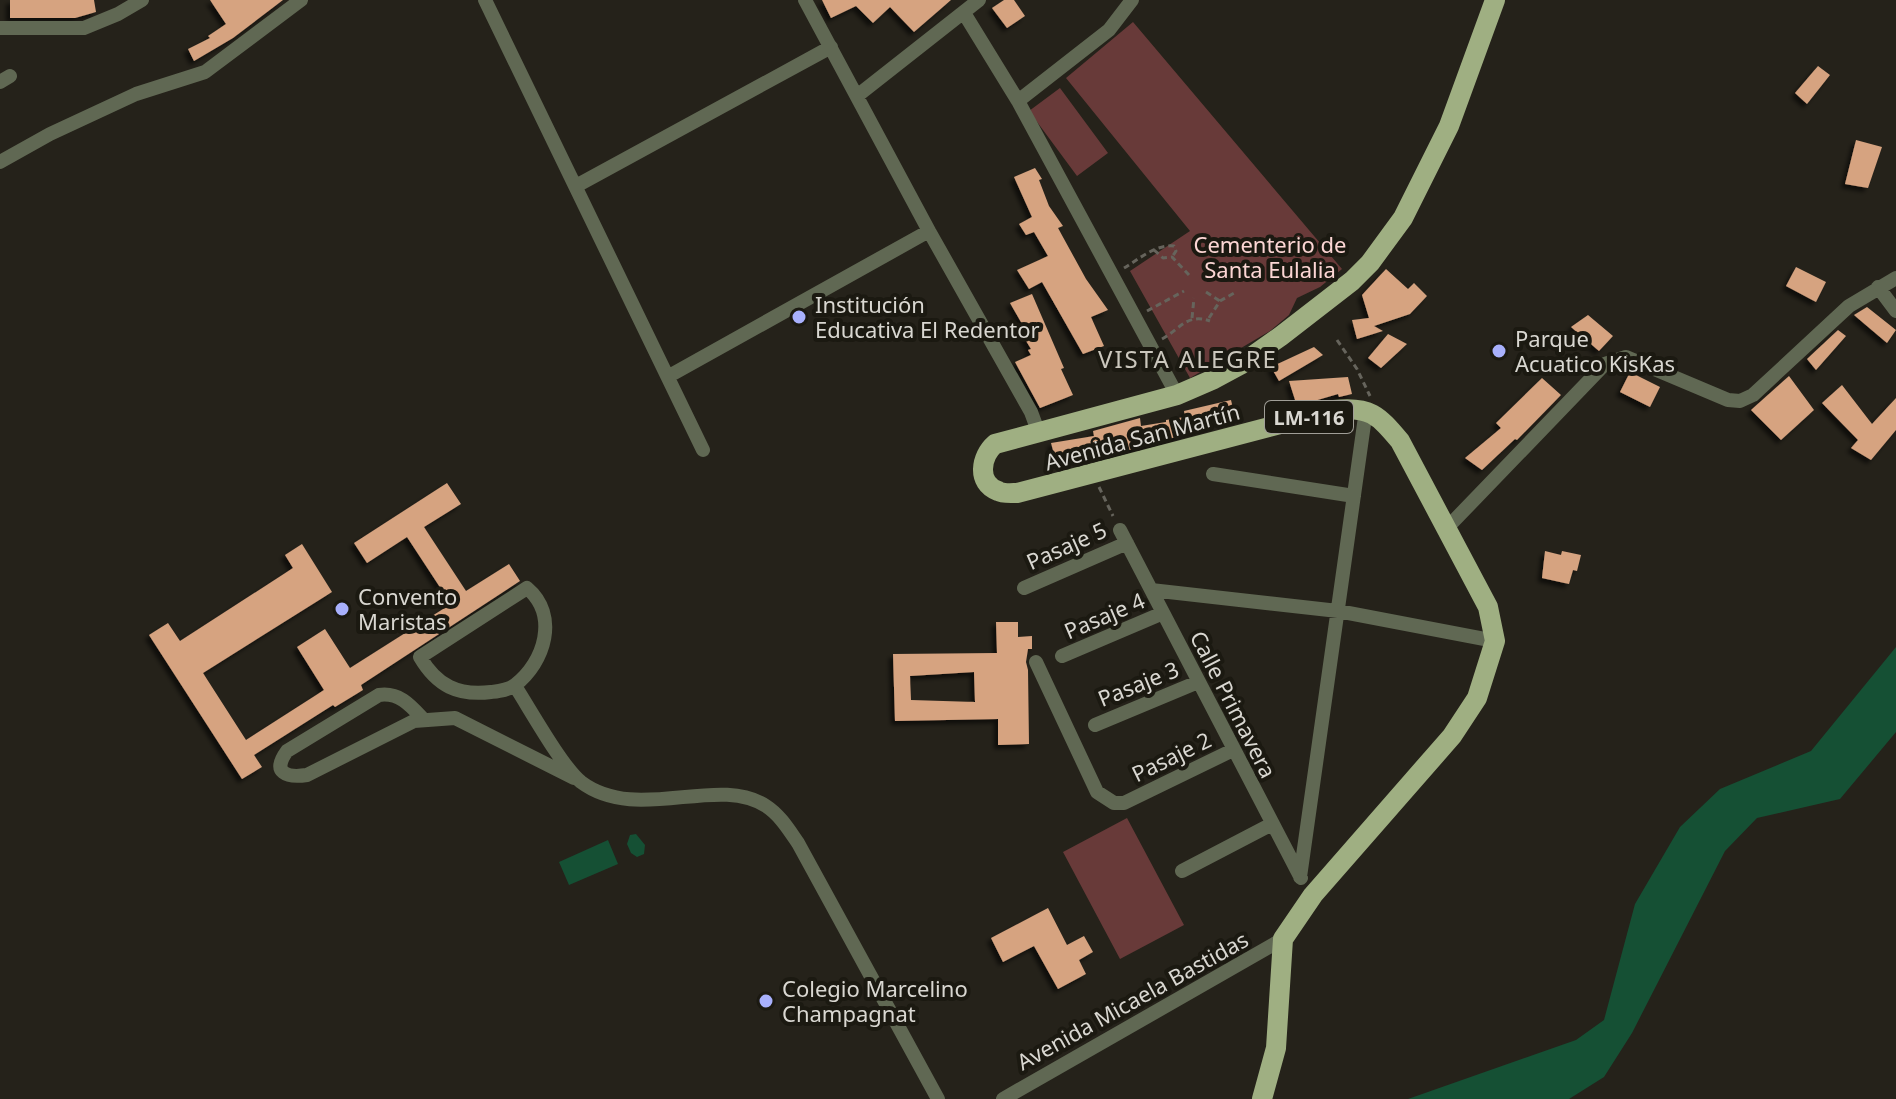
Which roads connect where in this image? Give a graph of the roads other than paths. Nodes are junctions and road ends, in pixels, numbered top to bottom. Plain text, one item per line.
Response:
1 (142, 0) edge
2 (301, 0) edge
3 (485, 0) edge
4 (805, 0) edge
5 (979, 0) edge
6 (1132, 0) edge
7 (1495, 0) edge
8 (964, 13) junction
9 (0, 28) edge
10 (831, 47) junction
11 (857, 96) junction
12 (1018, 101) junction
13 (0, 162) edge
14 (576, 186) junction
15 (929, 231) junction
16 (1896, 278) edge
17 (1878, 287) junction
18 (1896, 311) edge
19 (669, 376) junction
20 (1177, 395) junction
21 (1373, 414) junction
22 (1038, 431) junction
23 (703, 450) dead end
24 (1213, 474) dead end
25 (1354, 496) junction
26 (1446, 529) junction
27 (1123, 537) joint
28 (1024, 588) dead end
29 (1151, 590) junction
30 (1338, 611) junction
31 (1163, 613) junction
32 (1495, 641) junction
33 (1062, 656) dead end
34 (1036, 662) dead end
35 (1198, 682) junction
36 (515, 686) junction
37 (424, 720) junction
38 (1095, 725) dead end
39 (1233, 750) junction
40 (582, 782) junction
41 (1272, 824) junction
42 (1182, 871) dead end
43 (1300, 877) junction
44 (1313, 895) junction
45 (1283, 939) junction
46 (938, 1099) edge
47 (1003, 1099) edge
48 (1262, 1099) edge

1 - 9 street
2 - 13 street
3 - 14 street
4 - 10 street
5 - 8 street
6 - 12 street
7 - 20 main road, Avenida San Martín / LM-116
8 - 11 street
8 - 12 street
10 - 11 street
10 - 14 street
11 - 15 street
12 - 20 street
14 - 19 street
15 - 19 street
15 - 22 street
16 - 17 street
17 - 18 street
17 - 26 street
19 - 23 street
20 - 22 main road, Avenida San Martín / LM-116
21 - 22 main road, Avenida San Martín / LM-116
21 - 25 street
21 - 26 main road, LM-116
24 - 25 street
25 - 30 street
26 - 32 main road, LM-116
27 - 28 street, Pasaje 5
27 - 29 street, Calle Primavera
29 - 30 street
29 - 31 street, Calle Primavera
30 - 32 street
30 - 43 street
31 - 33 street, Pasaje 4
31 - 35 street, Calle Primavera
32 - 44 main road
34 - 39 street, Pasaje 2
35 - 38 street, Pasaje 3
35 - 39 street, Calle Primavera
36 - 36 street
36 - 40 street
37 - 37 street
37 - 40 street
39 - 41 street, Calle Primavera
40 - 46 street
41 - 42 street
41 - 43 street, Calle Primavera
43 - 44 street, Calle Primavera
44 - 45 main road
45 - 47 street, Avenida Micaela Bastidas
45 - 48 main road

